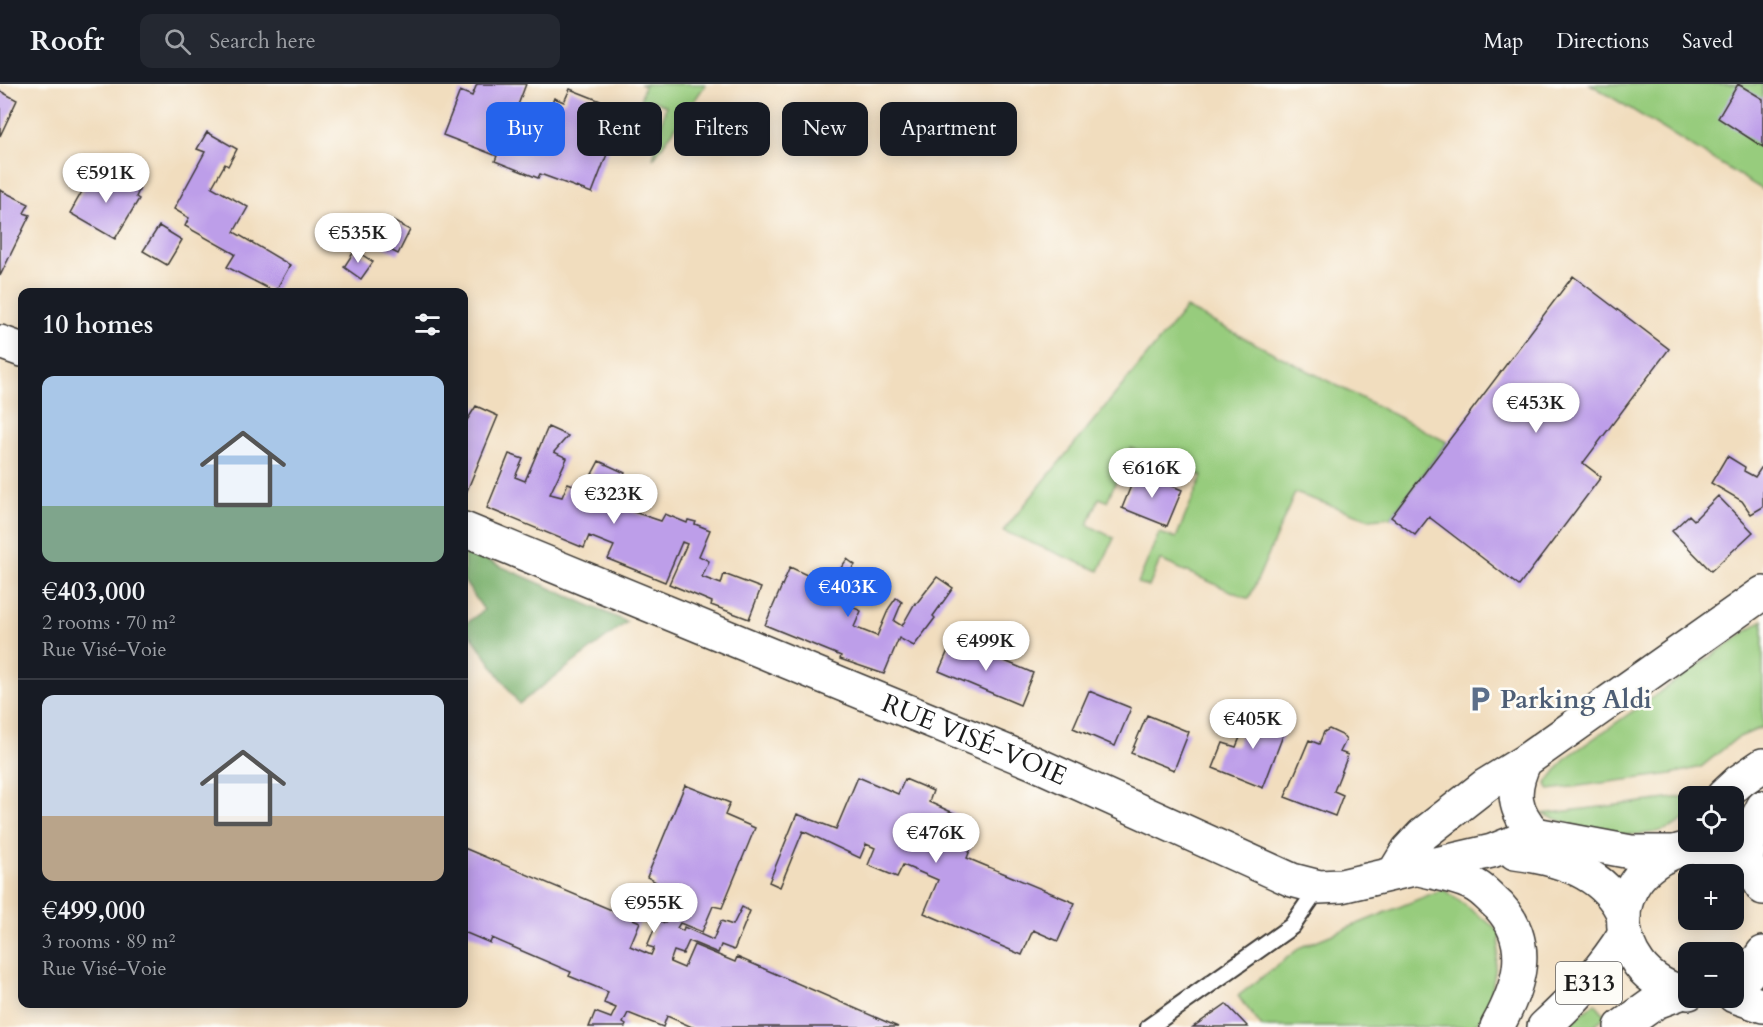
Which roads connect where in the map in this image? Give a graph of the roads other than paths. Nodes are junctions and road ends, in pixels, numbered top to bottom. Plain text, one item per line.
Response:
1 (0, 342) edge
2 (18, 349) edge
3 (468, 531) edge
4 (1763, 593) edge
5 (1525, 761) junction
6 (1763, 765) edge
7 (1734, 786) edge
8 (1763, 807) edge
9 (1535, 834) junction
10 (1678, 846) edge
11 (1678, 847) edge
12 (1492, 851) junction
13 (1721, 852) edge
14 (1405, 871) junction
15 (1757, 878) edge
16 (1319, 887) junction
17 (1625, 924) junction
18 (1763, 953) edge
19 (1744, 977) edge
20 (1678, 989) edge
21 (1678, 995) edge
22 (1744, 999) edge
23 (1763, 1006) edge
24 (1149, 1027) edge
25 (1497, 1027) edge
26 (1544, 1027) edge
27 (1621, 1027) edge

1 - 2 main road
3 - 16 main road, RUE VISÉ-VOIE
4 - 5 main road
5 - 9 main road
5 - 14 main road
6 - 7 main road
8 - 15 main road
9 - 10 main road
9 - 12 main road, RUE VISÉ-VOIE
11 - 17 main road
12 - 14 main road, RUE VISÉ-VOIE
12 - 17 main road, RUE VISÉ-VOIE
13 - 15 main road
14 - 16 main road, RUE VISÉ-VOIE
14 - 25 main road
16 - 24 lane
17 - 20 main road, RUE VISÉ-VOIE
17 - 26 main road, E313
18 - 19 main road
21 - 27 main road, E313
22 - 23 main road

